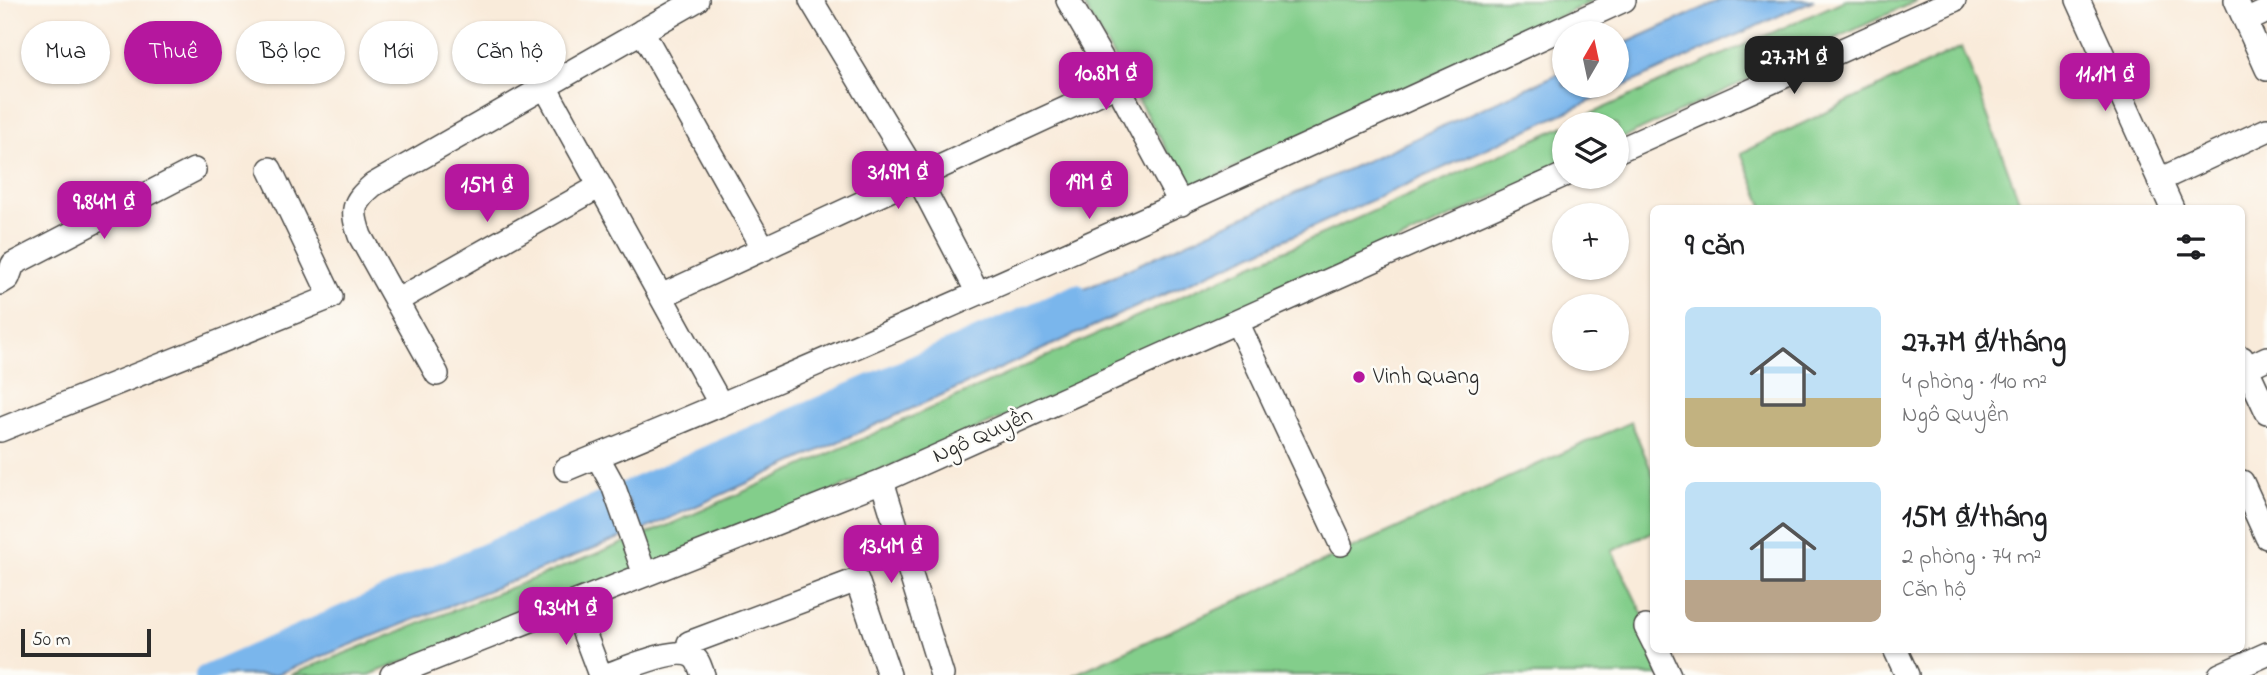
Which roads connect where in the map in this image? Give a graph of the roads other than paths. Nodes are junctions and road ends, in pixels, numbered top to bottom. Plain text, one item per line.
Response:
1 (697, 0) edge
2 (811, 0) edge
3 (1068, 0) edge
4 (1624, 0) edge
5 (1954, 0) edge
6 (2078, 0) edge
7 (2241, 10) edge
8 (2267, 11) edge
9 (642, 31) junction
10 (2267, 69) edge
11 (1117, 85) junction
12 (545, 87) junction
13 (2267, 130) edge
14 (1629, 146) edge
15 (271, 169) dead end
16 (194, 170) dead end
17 (918, 178) junction
18 (1552, 180) edge
19 (2159, 180) junction
20 (600, 186) junction
21 (1181, 204) junction
22 (2171, 205) edge
23 (764, 249) junction
24 (0, 283) edge
25 (978, 293) junction
26 (661, 296) junction
27 (396, 300) junction
28 (1237, 322) junction
29 (2252, 361) edge
30 (437, 374) dead end
31 (721, 405) junction
32 (2267, 412) edge
33 (0, 430) edge
34 (597, 456) junction
35 (566, 469) dead end
36 (882, 481) junction
37 (2245, 489) edge
38 (2267, 537) edge
39 (1340, 544) dead end
40 (645, 575) junction
41 (573, 603) junction
42 (1659, 653) edge
43 (1897, 653) edge
44 (691, 654) junction
45 (2267, 654) edge
46 (392, 675) edge
47 (600, 675) edge
48 (607, 675) edge
49 (703, 675) edge
50 (889, 675) edge
51 (942, 675) edge
52 (1670, 675) edge
53 (1907, 675) edge
54 (2220, 675) edge

1 - 9 street
2 - 17 street
3 - 11 street
4 - 21 street
5 - 14 street
6 - 19 street
7 - 8 street
7 - 10 street
9 - 12 street
9 - 23 street
11 - 17 street
11 - 21 street
12 - 20 street
12 - 27 street
13 - 19 street
15 - 33 street
16 - 24 street
17 - 23 street
17 - 25 street
18 - 28 street, Ngô Quyền
19 - 22 street
20 - 26 street
20 - 27 street
21 - 25 street
23 - 26 street
25 - 31 street
26 - 31 street
27 - 30 street
28 - 36 street, Ngô Quyền
28 - 39 street
29 - 32 street
31 - 34 street
34 - 35 street
34 - 40 street
36 - 40 street, Ngô Quyền
36 - 51 street
37 - 38 street
40 - 41 street, Ngô Quyền
41 - 46 street, Ngô Quyền
41 - 47 street
42 - 52 street
43 - 53 street
44 - 48 street
44 - 49 street
44 - 50 street
45 - 54 street

